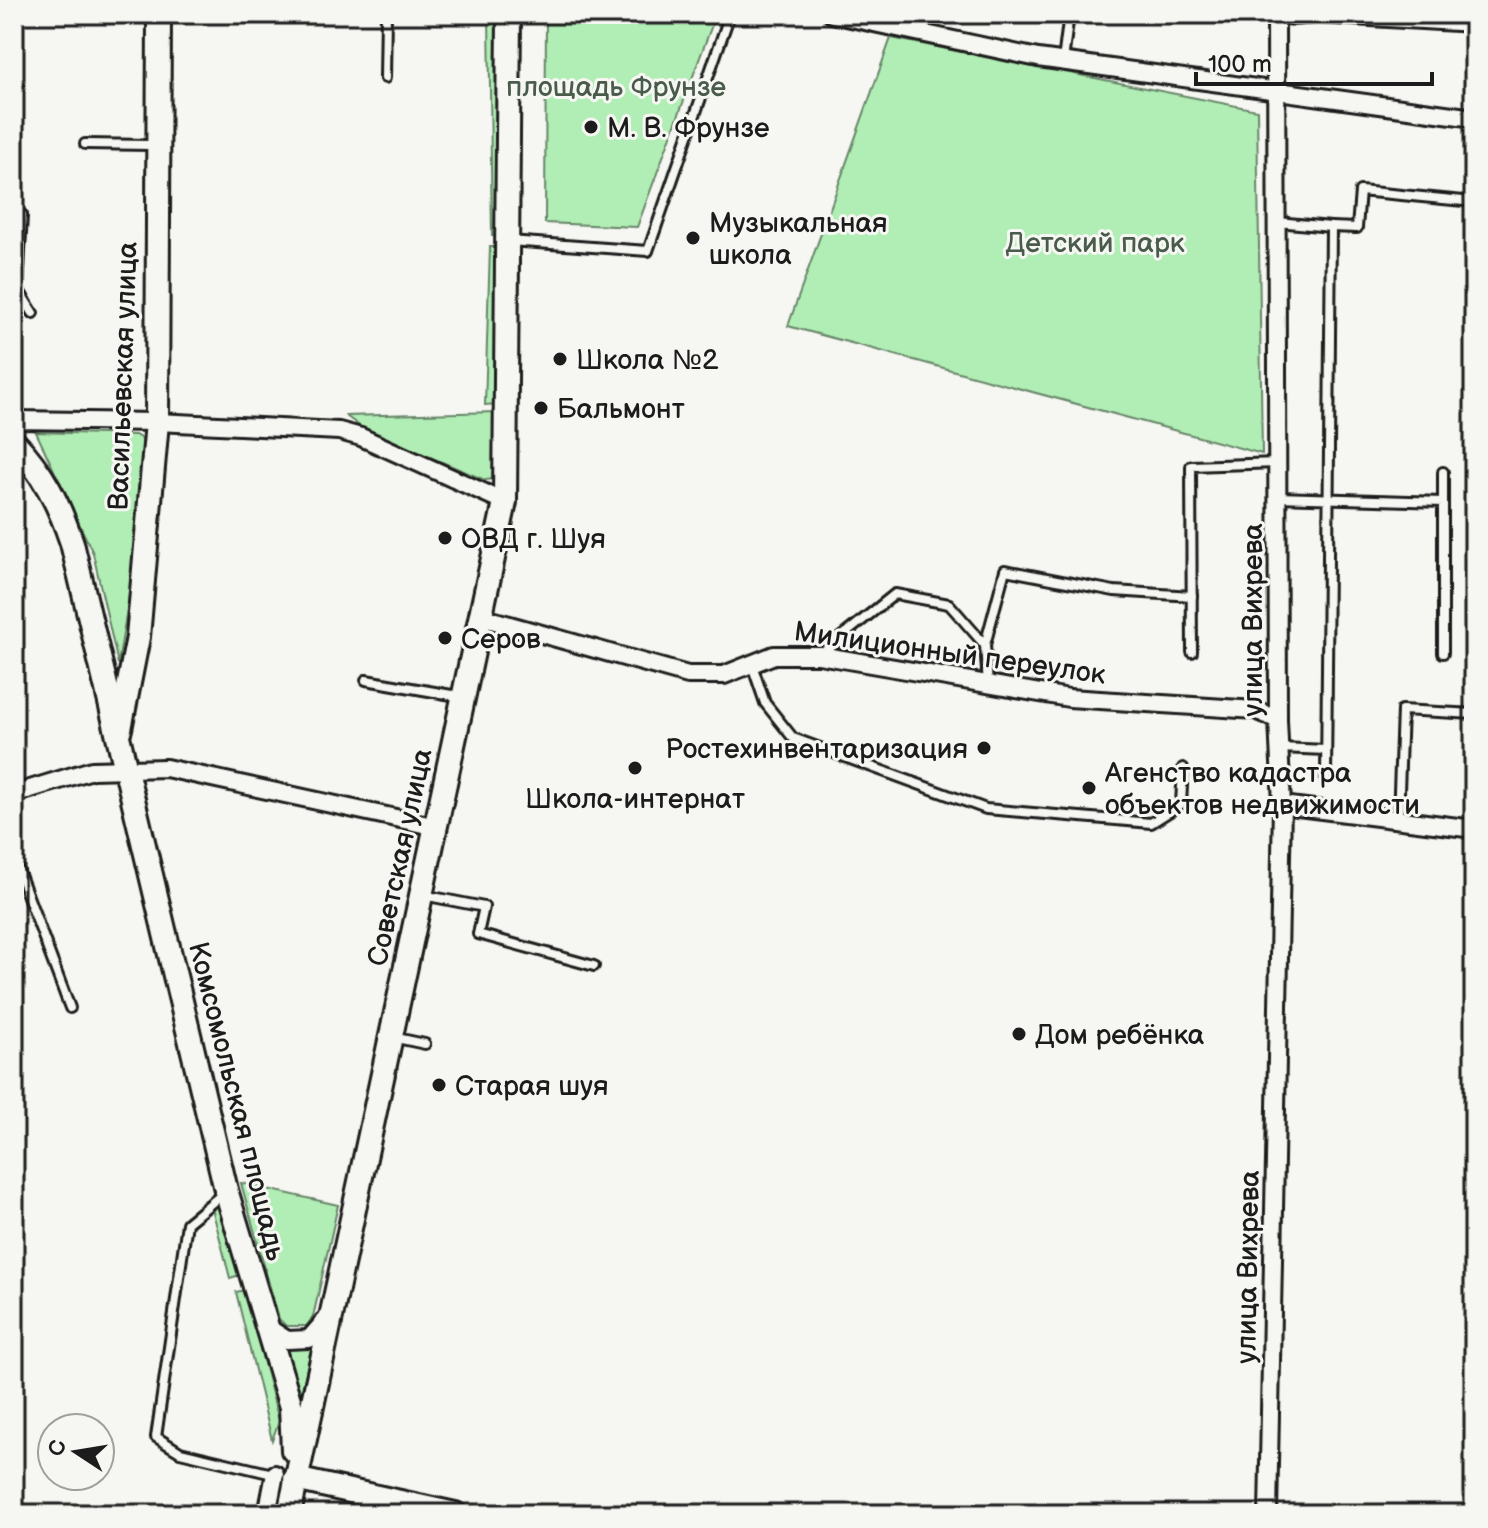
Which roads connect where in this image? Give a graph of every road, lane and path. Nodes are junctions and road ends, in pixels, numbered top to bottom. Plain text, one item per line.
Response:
1 (159, 14) edge
2 (386, 14) edge
3 (509, 14) edge
4 (730, 14) edge
5 (834, 14) edge
6 (1069, 14) edge
7 (1276, 18) edge
8 (1474, 27) edge
9 (1063, 61) junction
10 (385, 78) dead end
11 (1277, 90) junction
12 (1474, 118) edge
13 (85, 144) dead end
14 (150, 145) dead end
15 (1474, 202) edge
16 (14, 214) edge
17 (1277, 222) junction
18 (1331, 227) junction
19 (508, 241) junction
20 (33, 313) dead end
21 (14, 420) edge
22 (157, 422) junction
23 (14, 442) edge
24 (1277, 463) junction
25 (1443, 472) dead end
26 (1277, 497) junction
27 (1328, 501) junction
28 (505, 502) junction
29 (1443, 502) junction
30 (1192, 596) junction
31 (481, 617) junction
32 (985, 645) junction
33 (1192, 652) dead end
34 (1443, 653) dead end
35 (819, 655) junction
36 (752, 664) junction
37 (366, 680) dead end
38 (988, 684) junction
39 (463, 697) junction
40 (1474, 714) edge
41 (1278, 720) junction
42 (118, 738) junction
43 (1280, 748) junction
44 (1326, 750) junction
45 (125, 767) junction
46 (1183, 768) dead end
47 (1326, 780) dead end
48 (14, 794) edge
49 (1282, 805) junction
50 (1398, 820) junction
51 (437, 827) junction
52 (1474, 829) edge
53 (14, 859) edge
54 (422, 895) junction
55 (594, 966) dead end
56 (70, 1008) dead end
57 (392, 1037) junction
58 (425, 1044) dead end
59 (226, 1190) junction
60 (332, 1313) junction
61 (267, 1327) junction
62 (285, 1476) junction
63 (430, 1511) edge
64 (267, 1514) edge
65 (289, 1514) edge
66 (455, 1514) edge
67 (1268, 1514) edge

1 - 22 street, Васильевская улица
2 - 10 lane
3 - 19 street
4 - 19 lane
5 - 9 street
6 - 9 lane
7 - 8 lane
7 - 11 street, улица Вихрева
9 - 11 street
11 - 12 street
11 - 17 street, улица Вихрева
13 - 14 lane
15 - 18 lane
16 - 20 lane
17 - 18 lane
17 - 24 street, улица Вихрева
18 - 27 lane
19 - 28 street, Советская улица
21 - 22 street
22 - 28 street
22 - 42 street, Васильевская улица
23 - 42 street, Комсомольская площадь
24 - 26 street, улица Вихрева
24 - 30 lane
25 - 29 lane
26 - 27 lane
26 - 41 street, улица Вихрева
27 - 29 lane
27 - 44 lane
28 - 31 street, Советская улица
29 - 34 lane
30 - 32 lane
30 - 33 lane
31 - 36 street, Милиционный переулок
31 - 39 street, Советская улица
32 - 35 lane
32 - 38 lane
35 - 36 street, Милиционный переулок
35 - 38 street, Милиционный переулок
36 - 46 lane
37 - 39 lane
38 - 41 street, Милиционный переулок
39 - 51 street, Советская улица
40 - 50 lane
41 - 43 street, улица Вихрева
42 - 45 street, Комсомольская площадь
43 - 44 lane
43 - 49 street, улица Вихрева
44 - 47 lane
45 - 48 street
45 - 51 street
45 - 59 street, Комсомольская площадь
49 - 50 street
49 - 67 street, улица Вихрева
50 - 52 street
51 - 54 street, Советская улица
53 - 56 lane
54 - 55 lane
54 - 57 street, Советская улица
57 - 58 lane
57 - 60 street, Советская улица
59 - 61 street, Комсомольская площадь
59 - 62 lane
60 - 61 street
60 - 62 street, Советская улица
61 - 62 street, Комсомольская площадь
62 - 63 street
62 - 64 street
62 - 65 street
63 - 66 street

